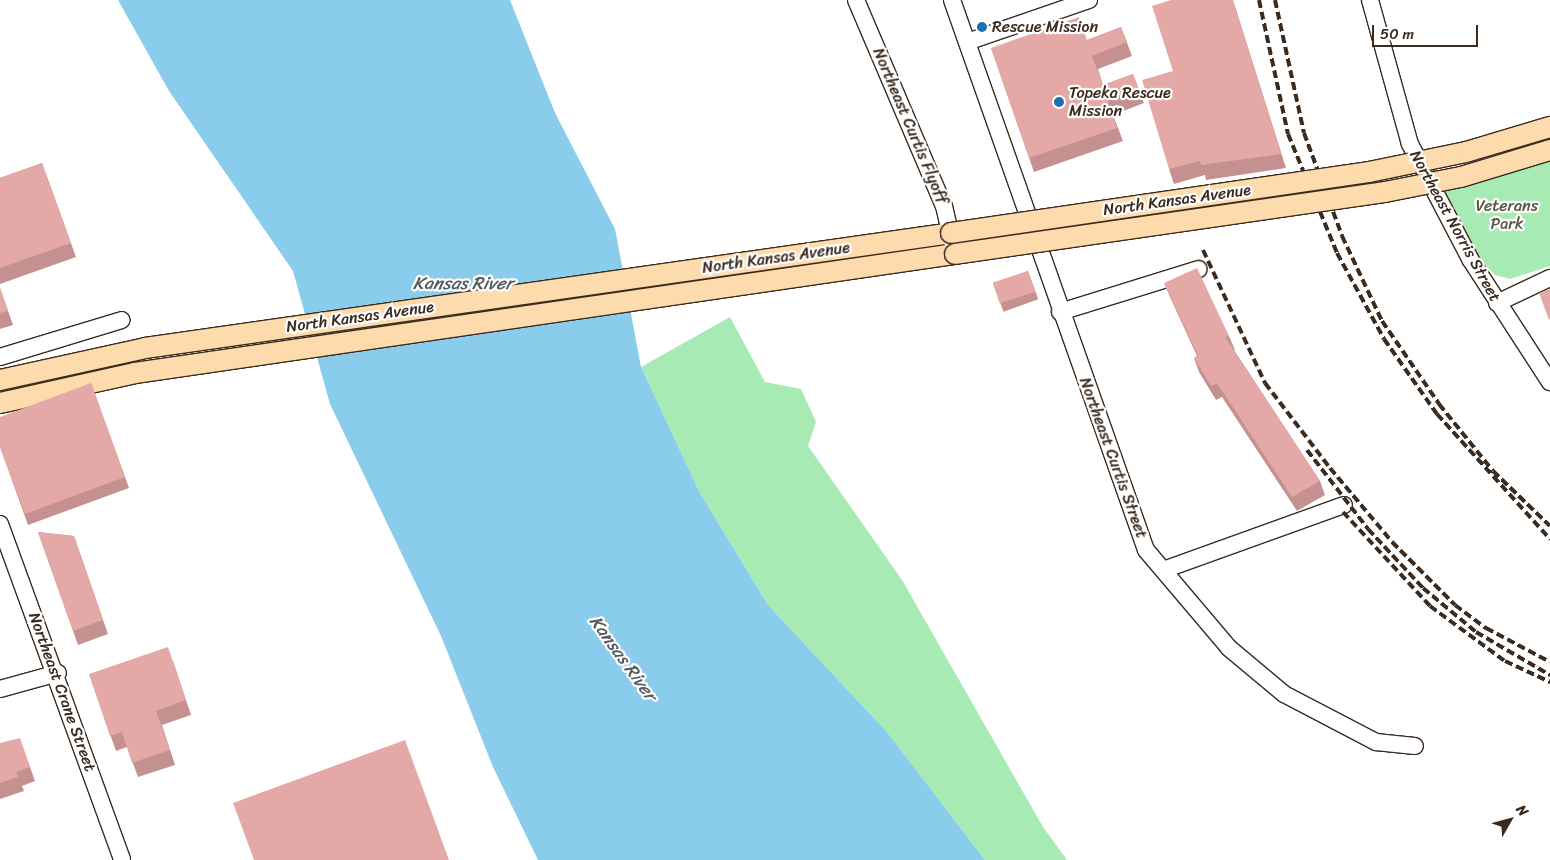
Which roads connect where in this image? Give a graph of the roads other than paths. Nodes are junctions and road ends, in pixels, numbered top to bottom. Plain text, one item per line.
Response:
1 (856, 0) edge
2 (952, 0) edge
3 (1090, 0) edge
4 (1370, 0) edge
5 (967, 42) junction
6 (1550, 127) edge
7 (1550, 150) edge
8 (951, 233) junction
9 (956, 254) junction
10 (1199, 269) edge
11 (1550, 278) edge
12 (1497, 303) junction
13 (1060, 312) junction
14 (122, 320) dead end
15 (0, 357) edge
16 (0, 380) edge
17 (1550, 382) edge
18 (0, 403) edge
19 (1344, 505) dead end
20 (0, 524) edge
21 (1166, 569) junction
22 (58, 673) junction
23 (0, 689) edge
24 (1415, 746) dead end
25 (122, 860) edge

1 - 8 street, Northeast Curtis Flyoff
2 - 5 street, Northeast Curtis Street
3 - 5 street
4 - 12 street, Northeast Norris Street
5 - 13 street, Northeast Curtis Street
6 - 8 main road, North Kansas Avenue, bridge
7 - 9 main road, North Kansas Avenue, bridge
8 - 9 street, Northeast Curtis Flyoff
8 - 16 main road, North Kansas Avenue
9 - 18 main road, North Kansas Avenue
10 - 13 street
11 - 12 street
12 - 17 street, Northeast Norris Street
13 - 21 street, Northeast Curtis Street
14 - 15 street
19 - 21 street
20 - 22 street, Northeast Crane Street
21 - 24 street, Northeast Curtis Street
22 - 23 street
22 - 25 street, Northeast Crane Street

